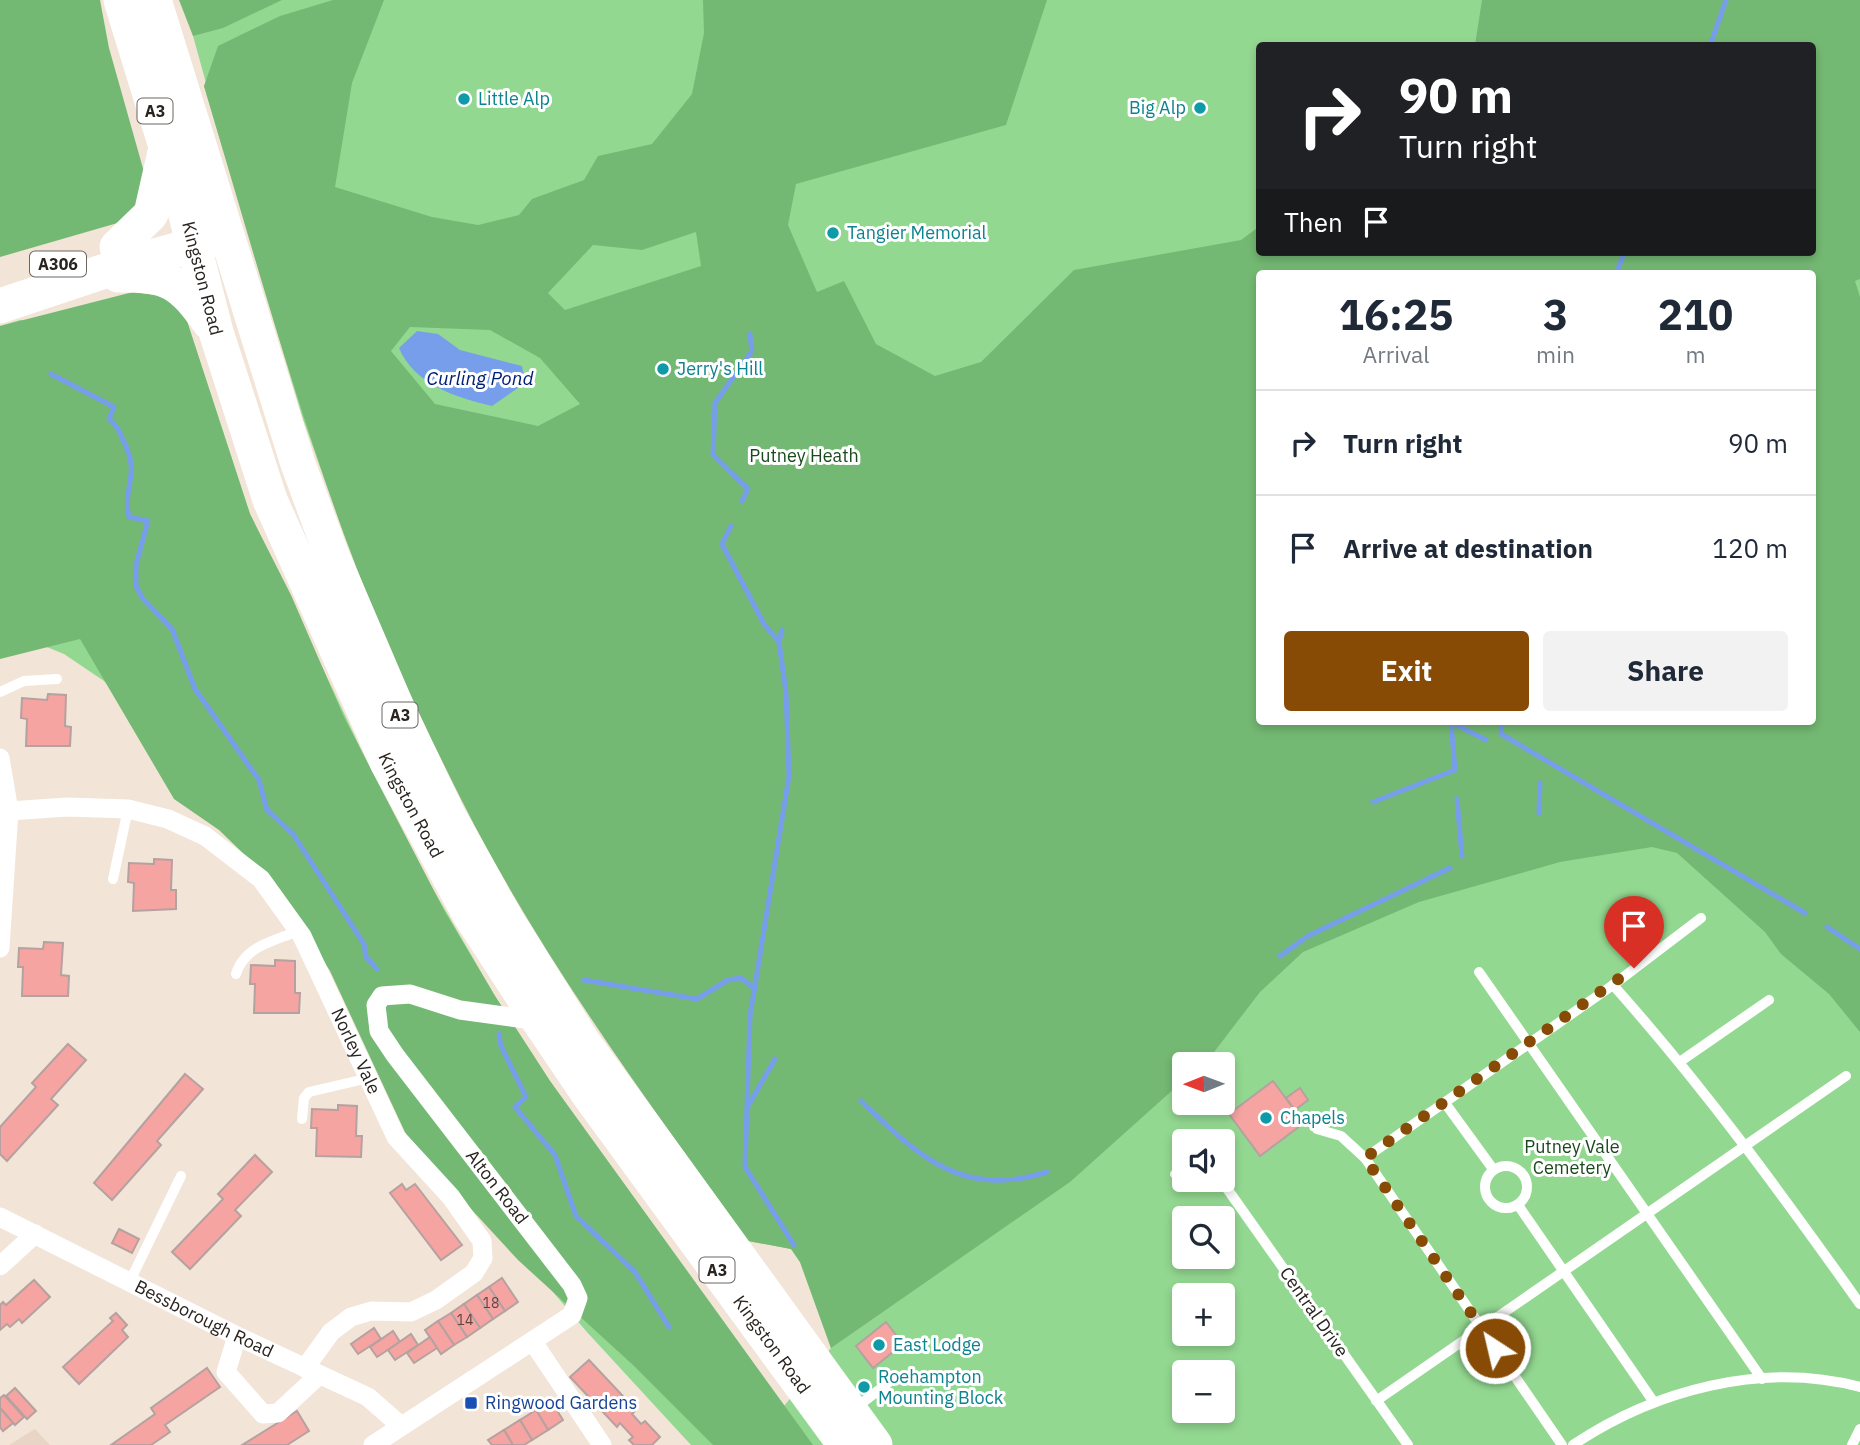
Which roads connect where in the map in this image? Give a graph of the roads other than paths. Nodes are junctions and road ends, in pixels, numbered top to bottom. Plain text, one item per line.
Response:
1 (121, 0) edge
2 (154, 0) edge
3 (166, 149) junction
4 (207, 230) junction
5 (117, 247) junction
6 (93, 275) junction
7 (0, 281) edge
8 (0, 306) edge
9 (216, 332) junction
10 (58, 679) dead end
11 (0, 692) edge
12 (0, 758) edge
13 (128, 809) junction
14 (9, 811) junction
15 (113, 879) dead end
16 (1701, 918) dead end
17 (299, 931) junction
18 (0, 948) edge
19 (1479, 972) dead end
20 (236, 974) dead end
21 (1613, 985) junction
22 (1769, 1000) dead end
23 (539, 1021) junction
24 (1529, 1044) junction
25 (1681, 1061) junction
26 (1846, 1076) dead end
27 (369, 1077) junction
28 (1445, 1103) junction
29 (302, 1119) dead end
30 (1317, 1129) dead end
31 (1746, 1144) junction
32 (1365, 1158) junction
33 (1493, 1169) junction
34 (181, 1176) dead end
35 (1229, 1192) edge
36 (1517, 1205) junction
37 (1647, 1214) junction
38 (0, 1217) edge
39 (35, 1234) junction
40 (0, 1266) edge
41 (1564, 1271) junction
42 (130, 1281) junction
43 (1860, 1304) edge
44 (1482, 1329) junction
45 (237, 1336) junction
46 (533, 1342) junction
47 (312, 1372) junction
48 (1762, 1379) junction
49 (888, 1383) dead end
50 (1860, 1387) edge
51 (1376, 1401) junction
52 (1653, 1401) junction
53 (851, 1411) junction
54 (401, 1426) junction
55 (1860, 1429) edge
56 (373, 1445) edge
57 (602, 1445) edge
58 (845, 1445) edge
59 (875, 1445) edge
60 (1408, 1445) edge
61 (1562, 1445) edge
62 (1573, 1445) edge
63 (1852, 1445) edge

1 - 3 highway, Kingston Road / A3
2 - 4 highway, Kingston Road / A3
3 - 4 highway, Kingston Road / A3
3 - 5 highway, A306
4 - 5 highway, A306
4 - 6 highway, A306
4 - 9 highway, Kingston Road / A3
4 - 53 highway, Kingston Road / A3
5 - 7 highway, A306
6 - 8 highway, A306
6 - 9 highway, A306
9 - 23 highway, Kingston Road / A3
10 - 11 lane
12 - 14 street
13 - 14 street, Norley Vale
13 - 15 lane
13 - 17 street, Norley Vale
14 - 18 street
16 - 21 lane
17 - 20 lane
17 - 27 street, Norley Vale
19 - 24 lane
21 - 24 lane
21 - 25 lane
22 - 25 lane
23 - 46 street, Alton Road
23 - 58 highway, Kingston Road / A3
24 - 28 lane
24 - 37 lane
25 - 31 lane
26 - 31 lane
27 - 29 lane
27 - 47 street, Norley Vale
28 - 32 lane
28 - 33 lane
30 - 32 lane
31 - 37 lane
31 - 43 lane
32 - 44 lane
33 - 36 lane
33 - 36 lane
34 - 42 lane
35 - 51 lane, Central Drive
36 - 41 lane
37 - 41 lane
37 - 48 lane
38 - 39 street, Bessborough Road
39 - 40 street
39 - 42 street, Bessborough Road
41 - 44 lane
41 - 52 lane
42 - 45 street, Bessborough Road
44 - 51 lane
44 - 61 lane
45 - 47 street, Bessborough Road
45 - 47 street, Norley Vale
46 - 54 street, Alton Road
46 - 57 street
47 - 54 street, Bessborough Road
48 - 50 lane
48 - 52 lane
49 - 53 lane
51 - 60 lane, Central Drive
52 - 62 lane
53 - 59 highway, Kingston Road / A3
54 - 56 street, Alton Road
55 - 63 lane

